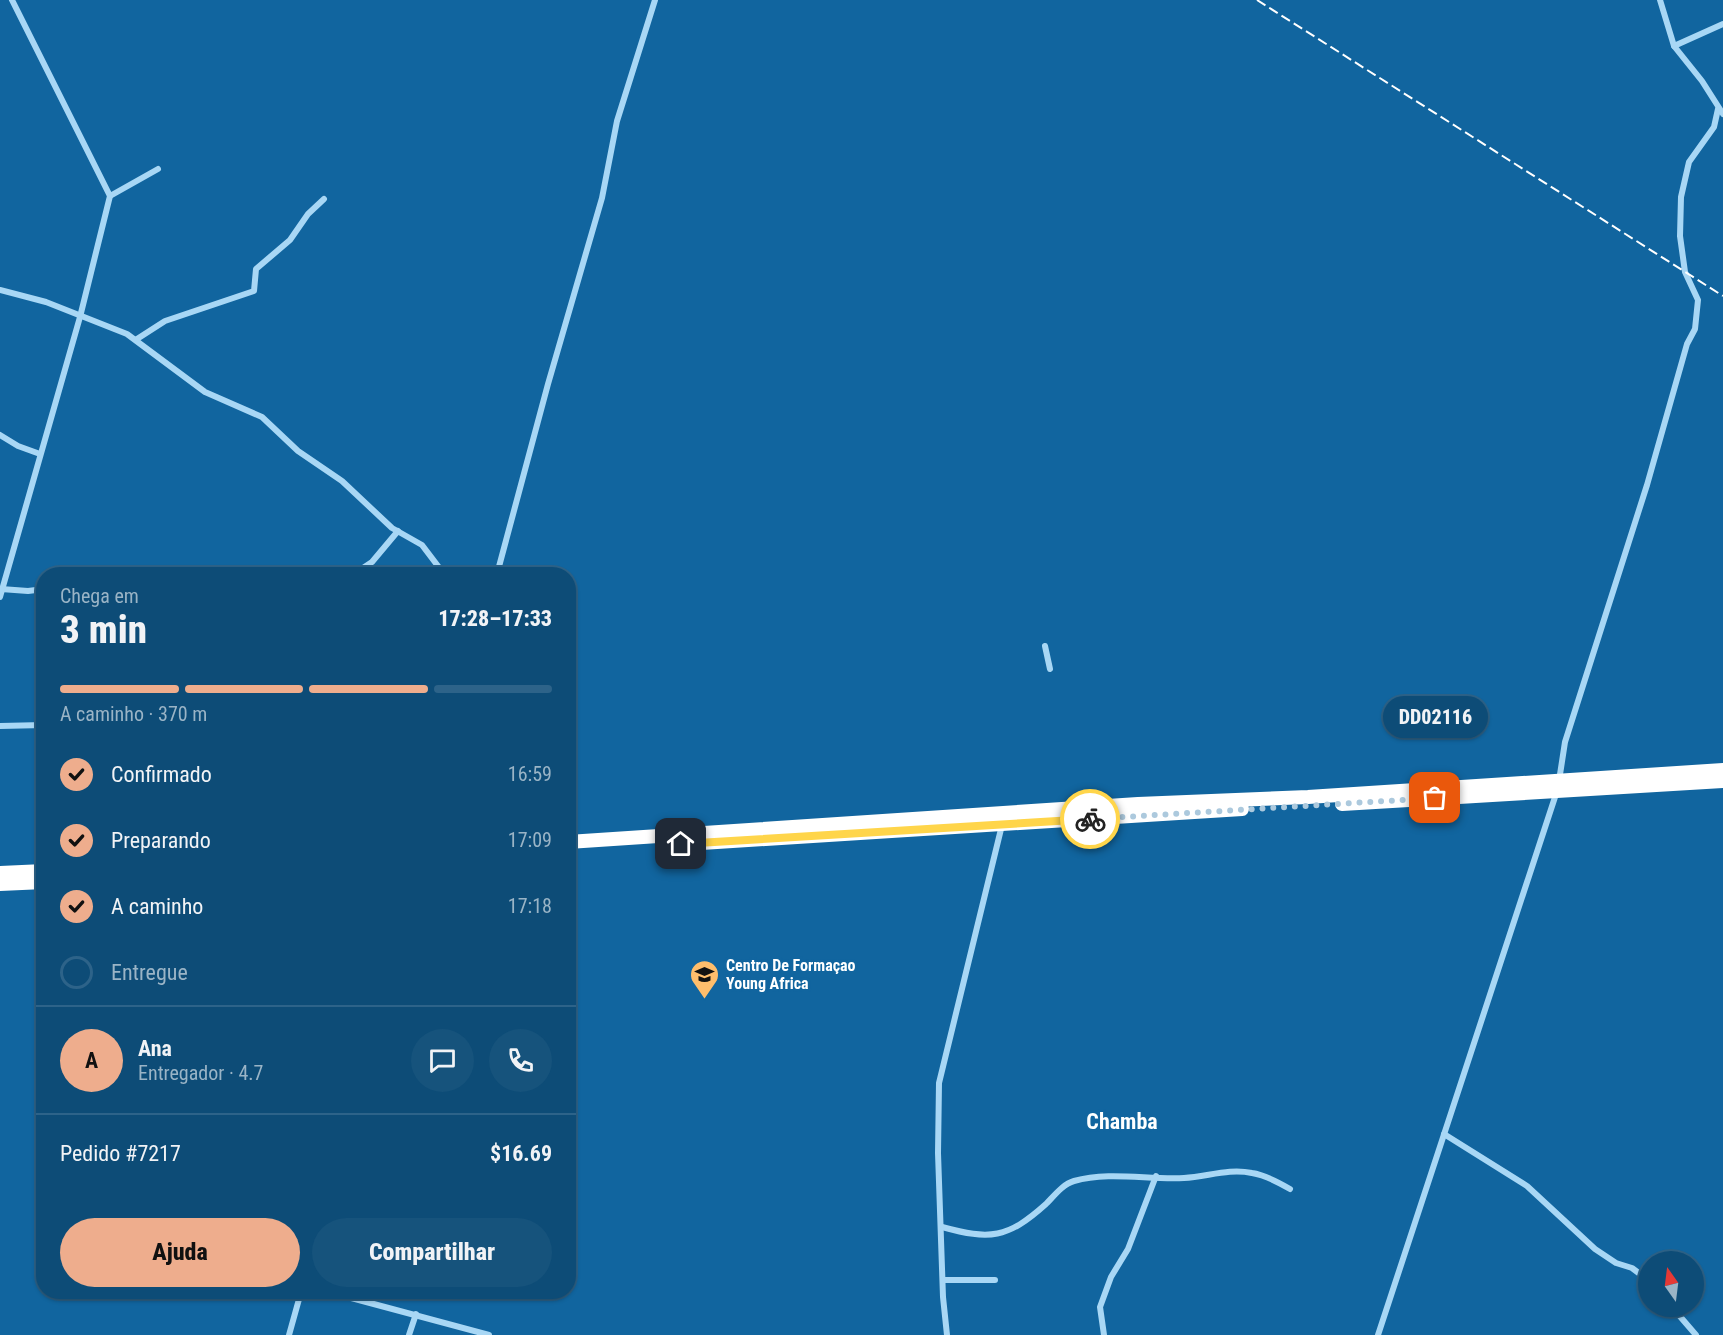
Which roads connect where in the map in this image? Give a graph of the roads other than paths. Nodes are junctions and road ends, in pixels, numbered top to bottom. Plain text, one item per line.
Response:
1 (12, 0) edge
2 (655, 0) edge
3 (1660, 0) edge
4 (1723, 24) edge
5 (1674, 46) junction
6 (1721, 111) edge
7 (158, 169) dead end
8 (110, 196) junction
9 (324, 199) dead end
10 (0, 290) edge
11 (80, 317) junction
12 (137, 339) junction
13 (0, 435) edge
14 (40, 454) junction
15 (398, 531) junction
16 (364, 567) edge
17 (439, 567) edge
18 (499, 567) edge
19 (1, 589) edge
20 (36, 590) edge
21 (0, 597) edge
22 (1045, 646) dead end
23 (1050, 669) dead end
24 (36, 725) edge
25 (0, 726) edge
26 (1723, 770) edge
27 (1723, 780) edge
28 (1558, 785) junction
29 (1002, 825) junction
30 (576, 841) edge
31 (576, 851) edge
32 (36, 871) edge
33 (0, 873) edge
34 (36, 882) edge
35 (0, 884) edge
36 (1444, 1134) junction
37 (1156, 1176) junction
38 (1290, 1189) dead end
39 (942, 1227) junction
40 (1638, 1272) edge
41 (943, 1280) junction
42 (995, 1280) dead end
43 (299, 1299) edge
44 (357, 1299) edge
45 (416, 1314) junction
46 (1680, 1317) edge
47 (289, 1335) edge
48 (409, 1335) edge
49 (489, 1335) edge
50 (948, 1335) edge
51 (1104, 1335) edge
52 (1378, 1335) edge
53 (1696, 1335) edge

1 - 8 street
2 - 18 street
3 - 5 street
4 - 5 street
5 - 6 street
6 - 28 street
7 - 8 street
8 - 11 street
9 - 12 street
10 - 11 street
11 - 12 street
11 - 14 street
12 - 15 street
13 - 14 street
14 - 19 street
15 - 16 street
15 - 17 street
19 - 20 street
19 - 21 street
22 - 23 street
24 - 25 street
26 - 28 highway
27 - 28 highway
28 - 29 highway
28 - 30 highway
28 - 36 street
29 - 31 highway
29 - 39 street
32 - 33 highway
34 - 35 highway
36 - 40 street
36 - 52 street
37 - 38 street
37 - 39 street
37 - 51 street
39 - 41 street
41 - 42 street
41 - 50 street
43 - 47 street
44 - 45 street
45 - 48 street
45 - 49 street
46 - 53 street

